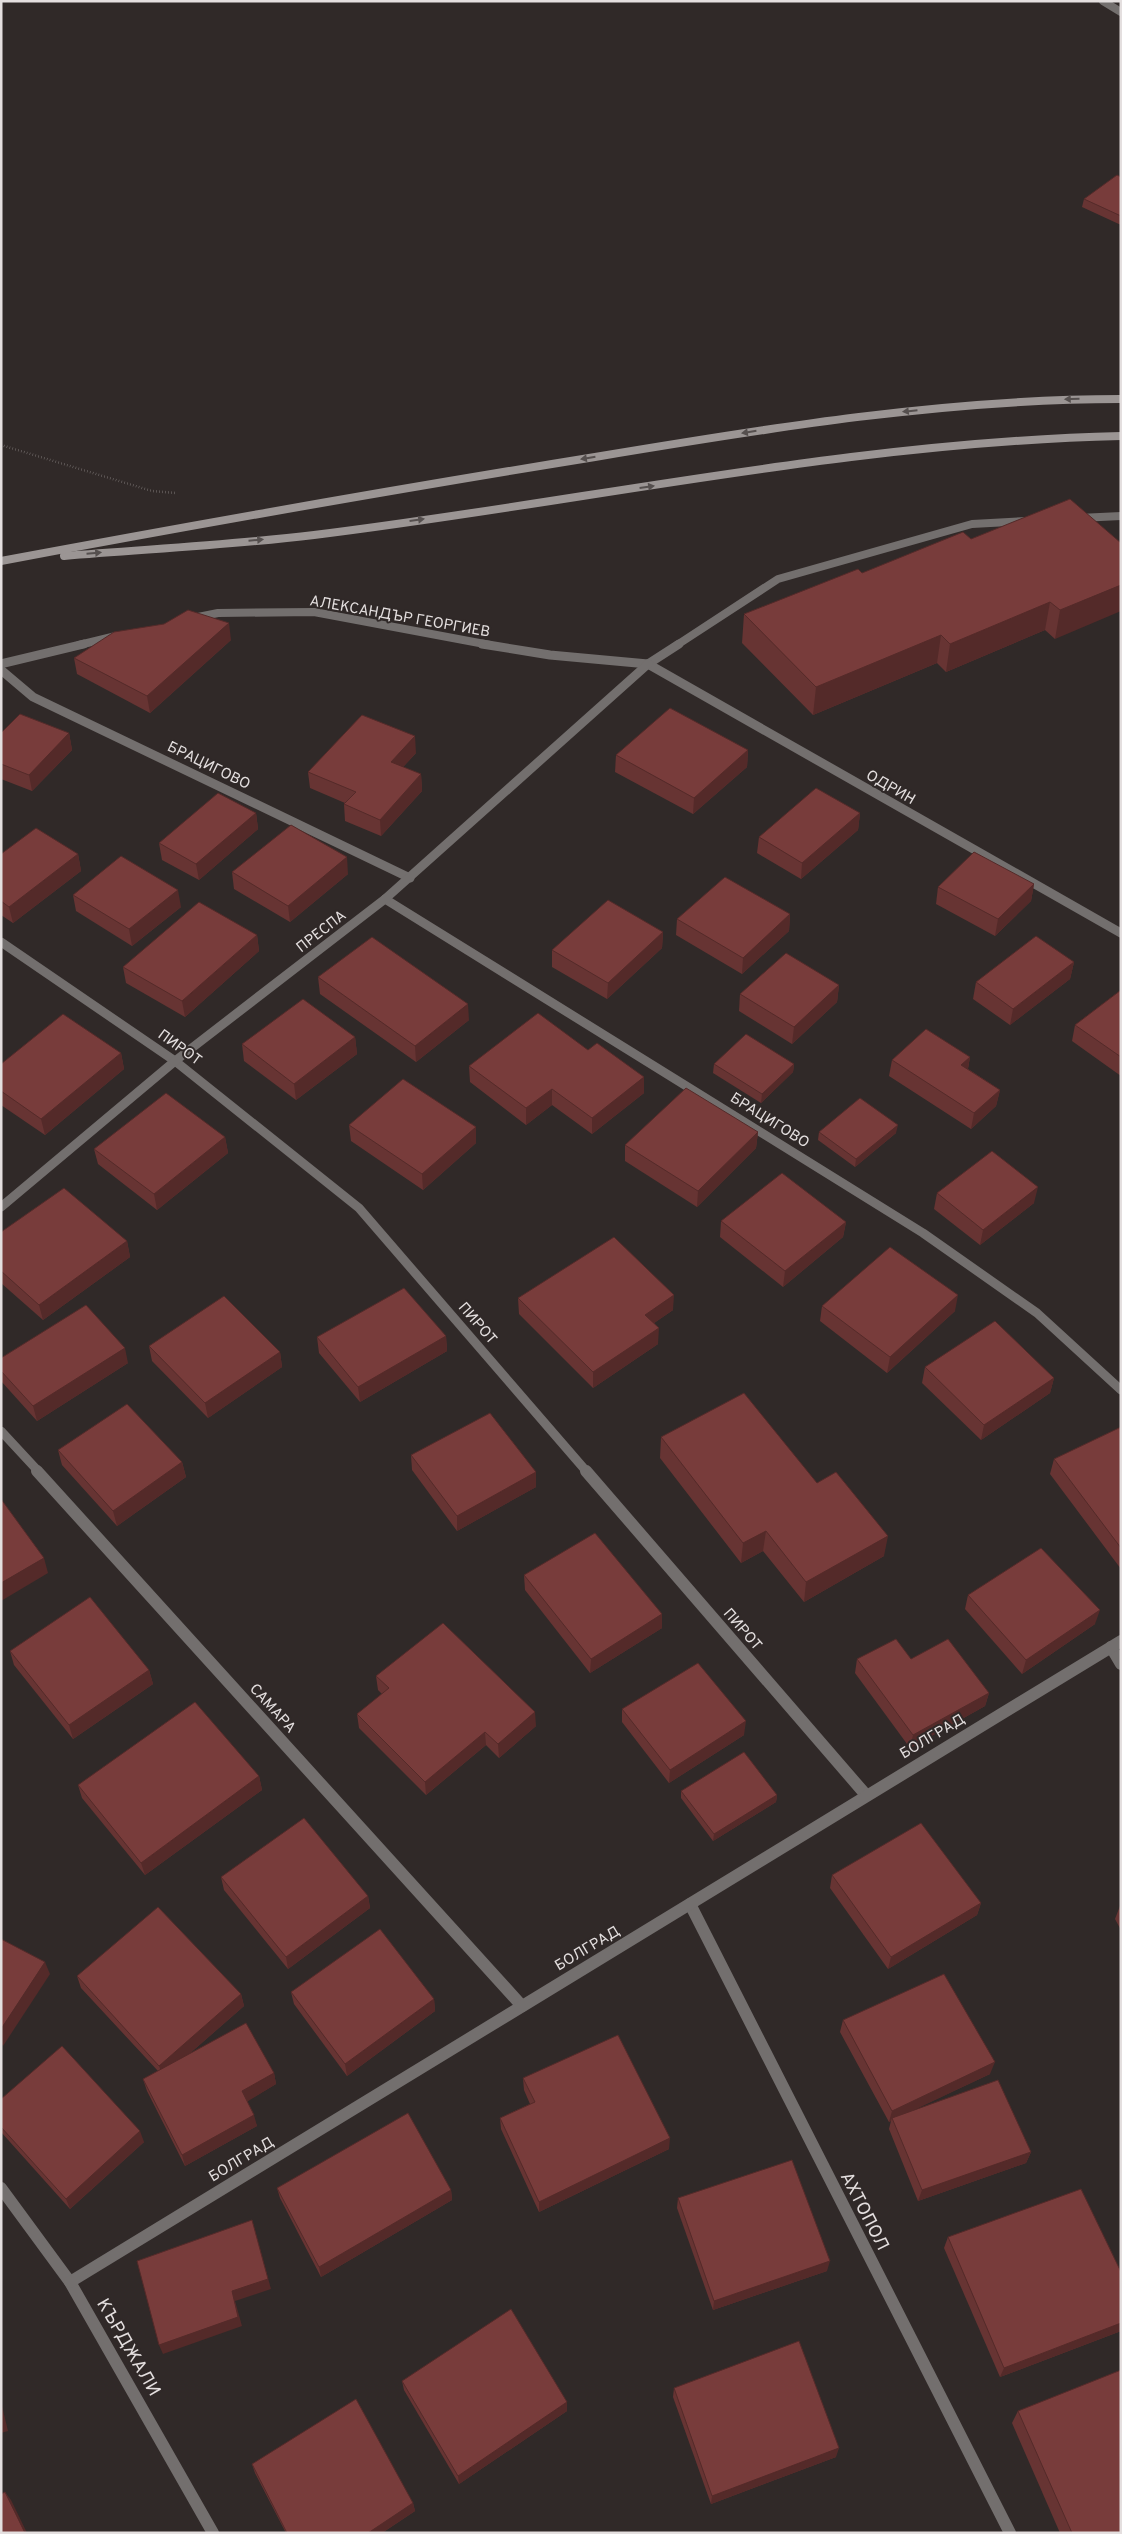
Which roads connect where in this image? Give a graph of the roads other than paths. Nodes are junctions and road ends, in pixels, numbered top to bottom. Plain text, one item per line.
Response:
1 (1103, 1) edge
2 (1121, 12) edge
3 (1121, 399) edge
4 (1121, 436) edge
5 (1121, 516) edge
6 (1071, 518) edge
7 (1032, 520) edge
8 (11, 560) junction
9 (1, 562) edge
10 (180, 621) edge
11 (123, 634) edge
12 (1, 664) edge
13 (648, 664) junction
14 (1, 670) edge
15 (410, 878) junction
16 (385, 899) junction
17 (1121, 933) edge
18 (1, 942) edge
19 (175, 1061) junction
20 (1, 1207) edge
21 (1121, 1390) edge
22 (1, 1430) edge
23 (1116, 1644) edge
24 (1121, 1664) edge
25 (866, 1795) junction
26 (690, 1904) junction
27 (522, 2006) junction
28 (1, 2188) edge
29 (70, 2282) junction
30 (213, 2533) edge
31 (1010, 2533) edge

1 - 2 street
3 -> 8 main road
8 -> 4 main road
5 - 6 street
7 - 13 street, ПРЕСПА
8 - 9 main road
10 - 13 street, АЛЕКСАНДЪР ГЕОРГИЕВ
11 - 12 street
13 - 15 street, ПРЕСПА
13 - 17 street, ОДРИН
14 - 15 street, БРАЦИГОВО
15 - 16 street, ПРЕСПА
16 - 19 street, ПРЕСПА
16 - 21 street, БРАЦИГОВО
18 - 19 street, ПИРОТ
19 - 20 street, ПРЕСПА
19 - 25 street, ПИРОТ
22 - 27 street, САМАРА
23 - 24 street
23 - 25 street, БОЛГРАД
25 - 26 street, БОЛГРАД
26 - 27 street, БОЛГРАД
26 - 31 street, АХТОПОЛ
27 - 29 street, БОЛГРАД
28 - 29 street, КЪРДЖАЛИ
29 - 30 street, КЪРДЖАЛИ

